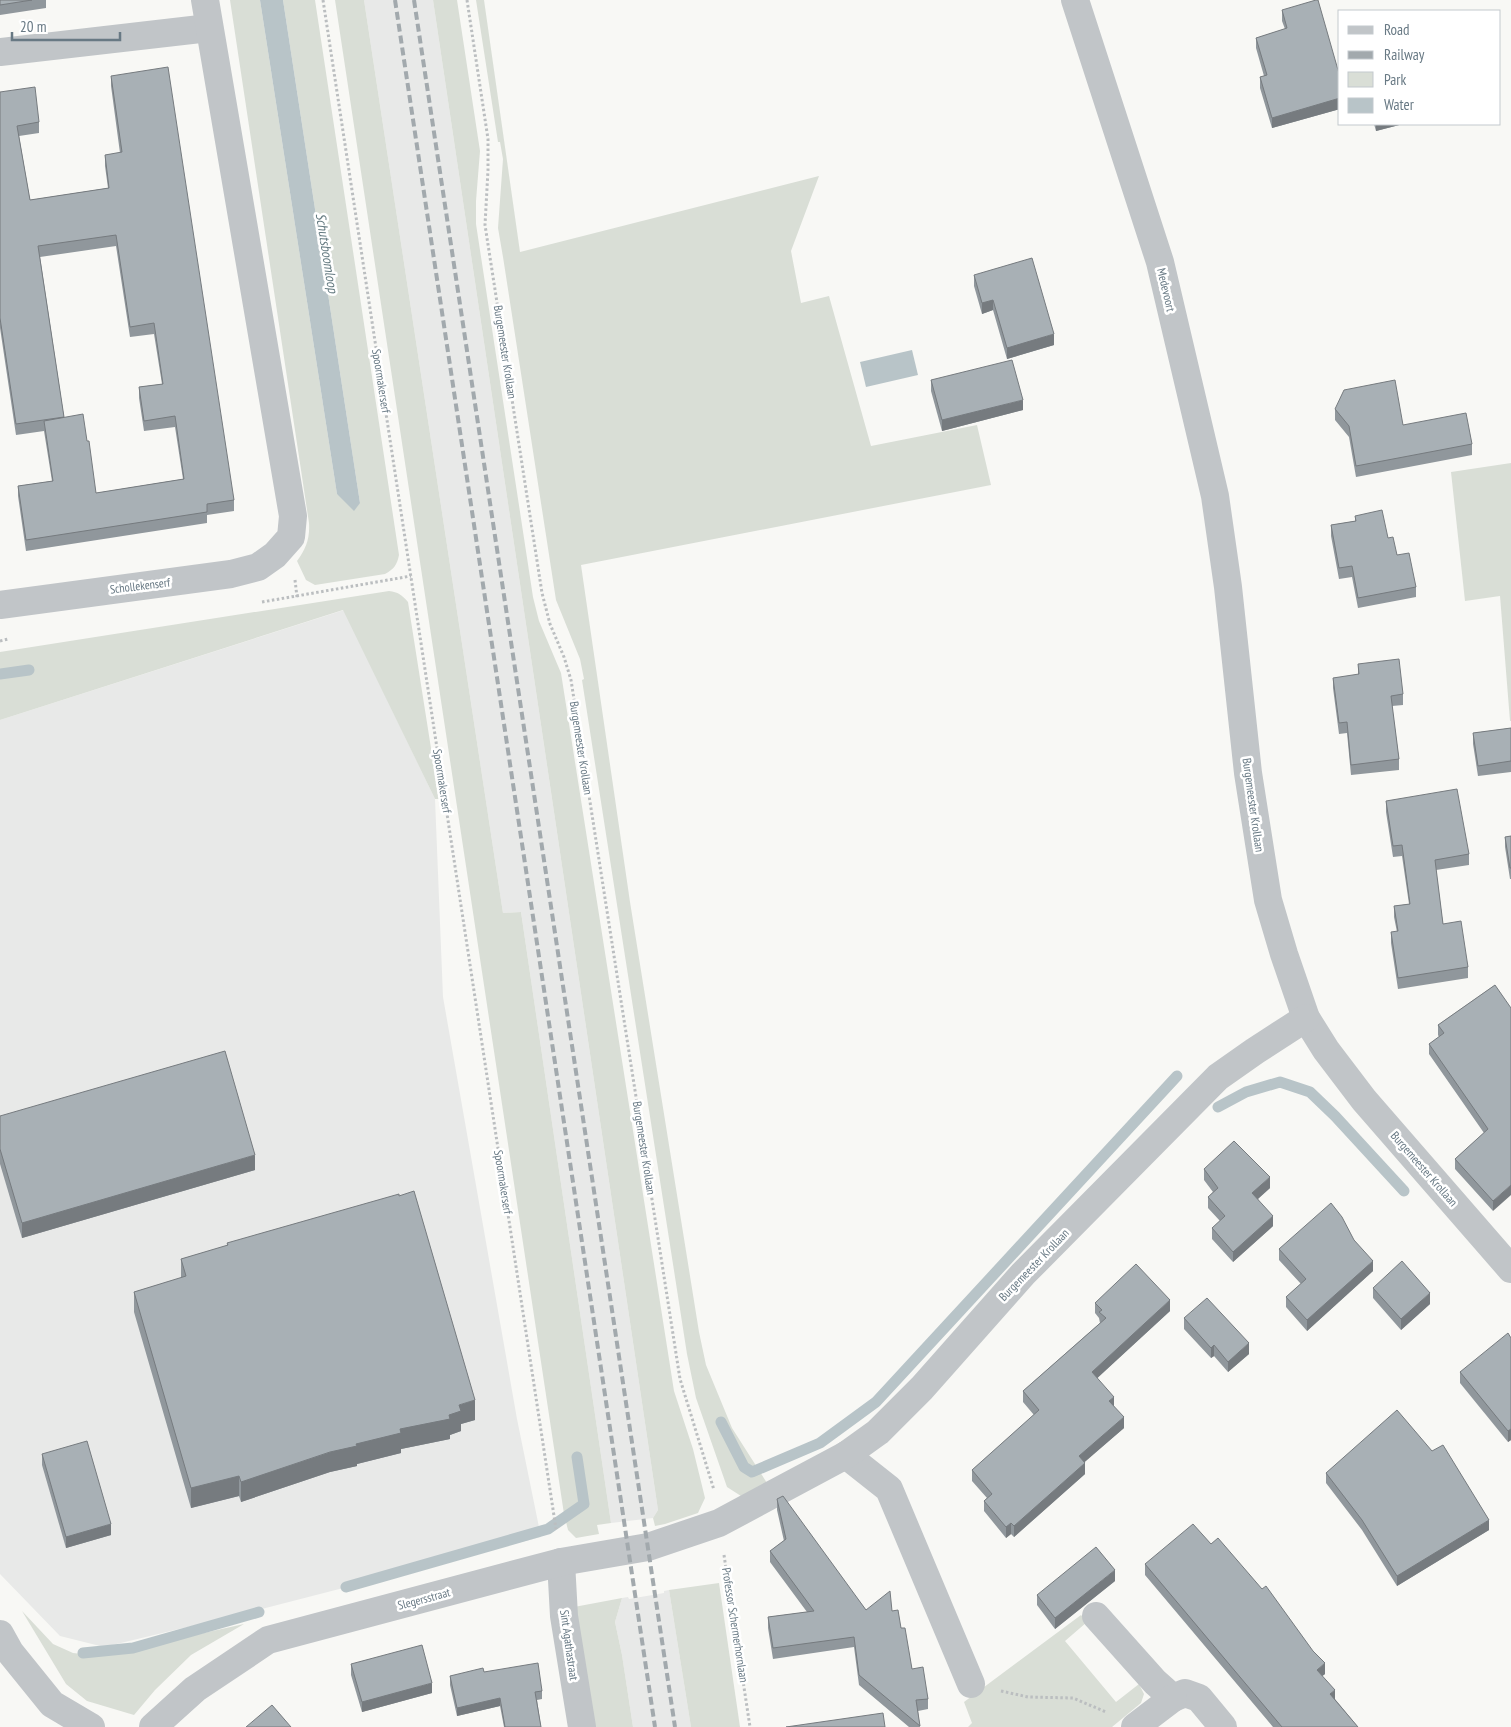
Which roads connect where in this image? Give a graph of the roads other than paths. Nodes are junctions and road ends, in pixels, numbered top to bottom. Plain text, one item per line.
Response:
1 (205, 0) edge
2 (1075, 0) edge
3 (209, 28) junction
4 (0, 52) edge
5 (1228, 587) joint
6 (0, 604) edge
7 (1306, 1018) junction
8 (1511, 1269) edge
9 (846, 1455) junction
10 (720, 1523) joint
11 (562, 1562) junction
12 (1096, 1616) dead end
13 (0, 1634) edge
14 (971, 1684) road end
15 (1173, 1698) junction
16 (1138, 1725) edge
17 (91, 1727) edge
18 (153, 1727) edge
19 (582, 1727) edge
20 (1223, 1727) edge

1 - 3 street
2 - 5 street, Medevoort
3 - 4 street
3 - 6 street, Schollekenserf
5 - 7 street, Burgemeester Krollaan
7 - 8 street, Burgemeester Krollaan
7 - 9 street, Burgemeester Krollaan
9 - 10 street, Burgemeester Krollaan
9 - 14 street
10 - 11 street, Slegersstraat
11 - 18 street, Slegersstraat
11 - 19 street, Sint Agathastraat
12 - 15 street
13 - 17 street
15 - 16 street
15 - 20 street

